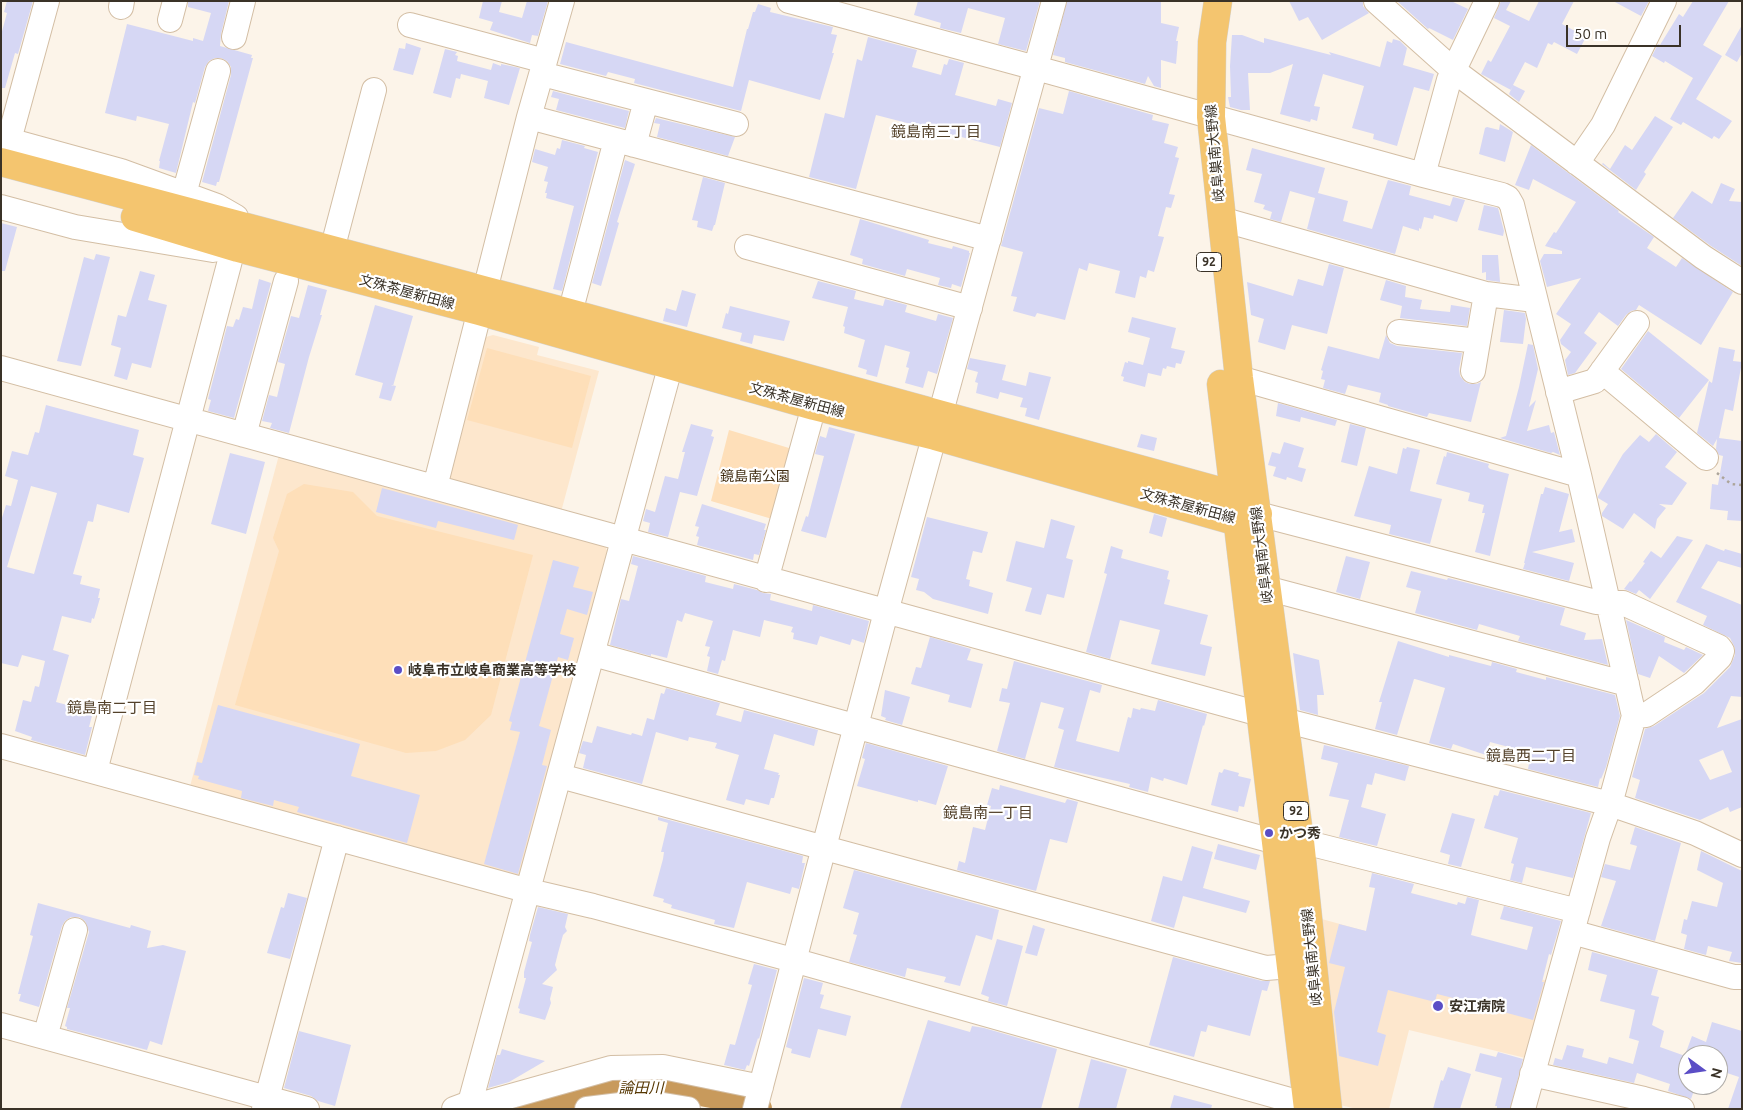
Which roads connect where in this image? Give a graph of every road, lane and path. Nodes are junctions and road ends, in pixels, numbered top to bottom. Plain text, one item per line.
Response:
1 (47, 1) edge
2 (243, 1) edge
3 (562, 1) edge
4 (789, 1) edge
5 (1054, 1) edge
6 (1199, 1) edge
7 (1218, 1) edge
8 (1486, 1) edge
9 (1664, 1) edge
10 (1379, 2) edge
11 (410, 25) dead end
12 (234, 37) dead end
13 (544, 68) junction
14 (1036, 68) junction
15 (1453, 70) junction
16 (218, 72) dead end
17 (374, 90) dead end
18 (646, 101) junction
19 (1203, 114) junction
20 (529, 117) junction
21 (736, 124) dead end
22 (625, 142) junction
23 (4, 147) edge
24 (1577, 163) junction
25 (1423, 175) junction
26 (1, 180) edge
27 (184, 194) junction
28 (1, 207) edge
29 (1221, 218) junction
30 (989, 238) junction
31 (242, 244) junction
32 (747, 248) dead end
33 (332, 250) junction
34 (286, 281) dead end
35 (1742, 282) edge
36 (1486, 294) junction
37 (1535, 300) junction
38 (482, 301) junction
39 (970, 308) junction
40 (570, 313) junction
41 (1637, 323) dead end
42 (1399, 332) dead end
43 (1478, 341) junction
44 (671, 364) junction
45 (1, 368) edge
46 (1473, 371) dead end
47 (1602, 371) junction
48 (1238, 378) junction
49 (1558, 392) junction
50 (814, 406) junction
51 (189, 419) junction
52 (937, 426) junction
53 (244, 435) junction
54 (1706, 458) joint
55 (1580, 475) junction
56 (1742, 485) edge
57 (435, 487) junction
58 (1234, 495) junction
59 (1248, 518) junction
60 (624, 539) junction
61 (766, 580) junction
62 (1266, 588) junction
63 (1609, 602) junction
64 (886, 612) junction
65 (593, 654) junction
66 (1627, 684) junction
67 (1634, 716) junction
68 (1272, 718) junction
69 (855, 727) junction
70 (1, 746) edge
71 (95, 771) junction
72 (560, 776) junction
73 (1610, 804) junction
74 (337, 838) junction
75 (1288, 842) junction
76 (823, 846) junction
77 (1742, 855) edge
78 (529, 891) junction
79 (1575, 922) junction
80 (75, 930) dead end
81 (793, 960) junction
82 (1291, 966) junction
83 (1742, 977) edge
84 (1, 1025) edge
85 (45, 1037) junction
86 (1532, 1074) junction
87 (759, 1095) edge
88 (1262, 1101) edge
89 (266, 1103) edge
90 (462, 1106) edge
91 (1316, 1108) edge
92 (307, 1109) edge
93 (587, 1109) edge
94 (688, 1109) edge
95 (1523, 1109) edge
96 (1682, 1109) edge

1 - 23 street
2 - 12 street
3 - 13 street
4 - 14 street
5 - 14 street
6 - 19 main road, 岐阜巣南大野線 / 92
7 - 19 main road, 岐阜巣南大野線 / 92
8 - 15 street
9 - 24 street
10 - 15 street
11 - 13 street
13 - 18 street
13 - 20 street
14 - 19 street
14 - 30 street
15 - 24 street
15 - 25 street
16 - 27 street
17 - 33 street
18 - 21 street
18 - 22 street
19 - 25 street
19 - 29 main road, 岐阜巣南大野線 / 92
19 - 58 main road, 岐阜巣南大野線 / 92
20 - 22 street
20 - 38 street
22 - 30 street
22 - 40 street
23 - 27 street
23 - 31 main road, 文殊茶屋新田線
24 - 35 street
25 - 37 street
26 - 31 main road, 文殊茶屋新田線
27 - 31 street
28 - 31 street
29 - 36 street
29 - 48 main road, 岐阜巣南大野線 / 92
30 - 39 street
31 - 33 main road, 文殊茶屋新田線
31 - 38 main road, 文殊茶屋新田線
31 - 51 street
32 - 39 street
33 - 38 main road, 文殊茶屋新田線
34 - 53 street
36 - 37 street
36 - 43 street
37 - 49 street
38 - 40 main road, 文殊茶屋新田線
38 - 44 main road, 文殊茶屋新田線
38 - 57 street
39 - 52 street
40 - 52 main road, 文殊茶屋新田線
41 - 47 street
42 - 43 street
43 - 46 street
44 - 50 main road, 文殊茶屋新田線
44 - 60 street
45 - 51 street
47 - 49 street
47 - 54 street
48 - 55 street
48 - 59 main road, 岐阜巣南大野線 / 92
49 - 55 street
50 - 52 main road, 文殊茶屋新田線
50 - 61 street
51 - 53 street
51 - 71 street
52 - 58 main road, 文殊茶屋新田線
52 - 59 main road, 文殊茶屋新田線
52 - 64 street
53 - 57 street
54 - 56 path
55 - 63 street
57 - 60 street
58 - 59 main road, 文殊茶屋新田線
59 - 62 main road, 岐阜巣南大野線 / 92
59 - 63 street
59 - 68 main road, 岐阜巣南大野線 / 92
60 - 61 street
60 - 65 street
61 - 64 street
62 - 66 street
62 - 68 main road, 岐阜巣南大野線 / 92
63 - 66 street
63 - 67 street
64 - 68 street
64 - 69 street
65 - 69 street
65 - 72 street
66 - 67 street
67 - 73 street
68 - 73 street
68 - 75 main road, 岐阜巣南大野線 / 92
69 - 75 street
69 - 76 street
70 - 71 street
71 - 74 street
72 - 76 street
72 - 78 street
73 - 77 street
73 - 79 street
74 - 78 street
74 - 89 street
75 - 79 street
75 - 82 main road, 岐阜巣南大野線 / 92
75 - 91 main road, 岐阜巣南大野線 / 92
76 - 81 street
76 - 82 street
78 - 81 street
78 - 90 street
79 - 83 street
79 - 86 street
80 - 85 street
81 - 87 street
81 - 88 street
82 - 91 main road, 岐阜巣南大野線 / 92
84 - 85 street
85 - 89 street
86 - 95 street
86 - 96 street
87 - 90 street
88 - 91 street
89 - 92 street
93 - 94 street

